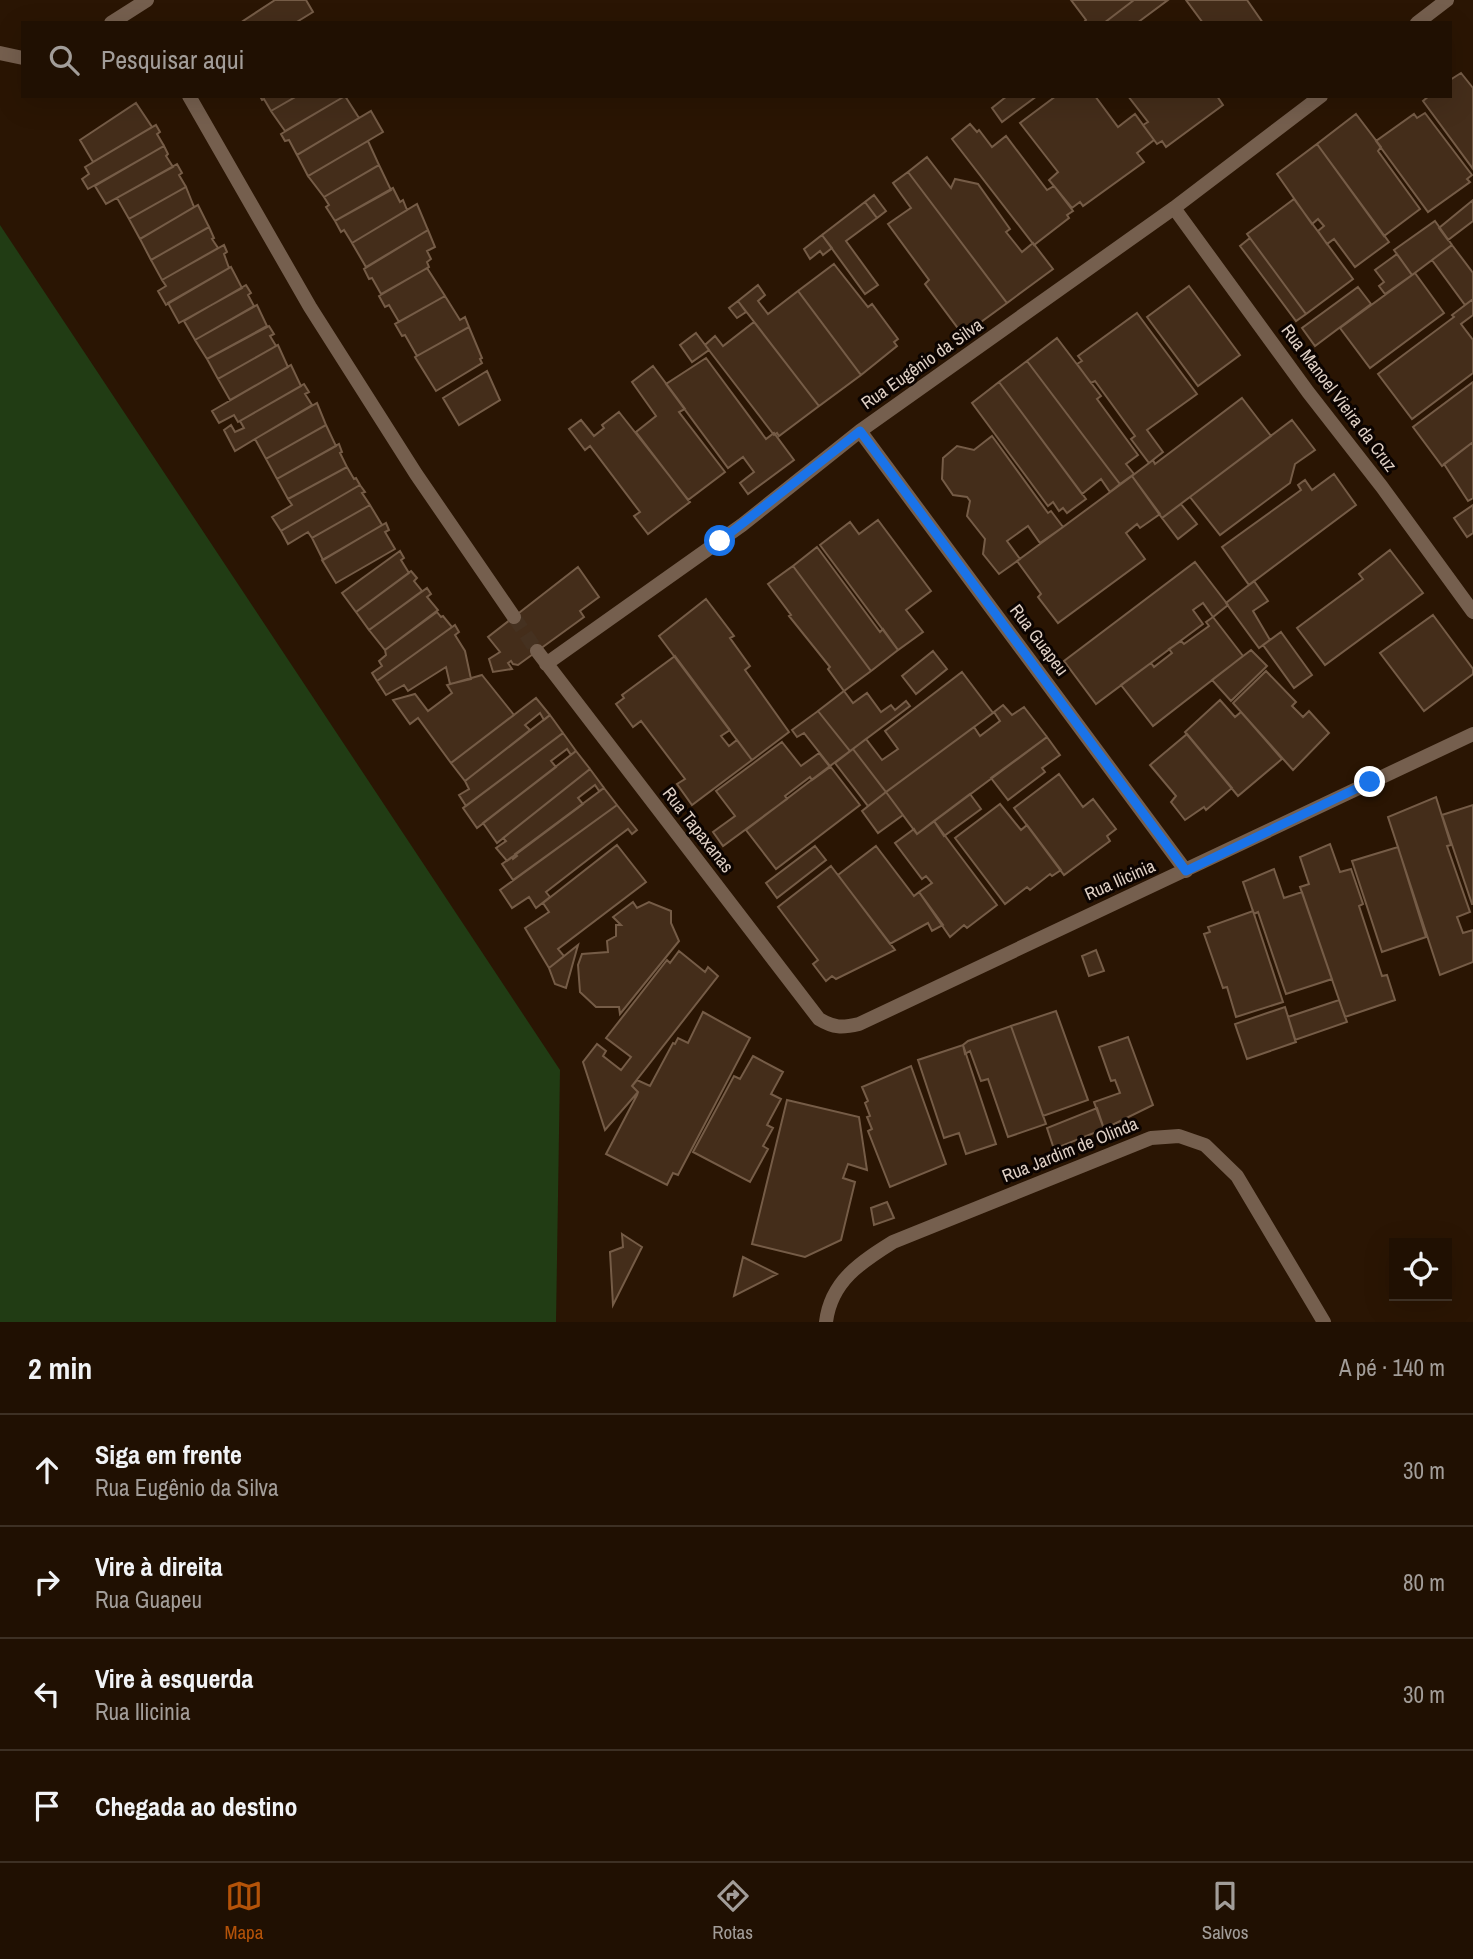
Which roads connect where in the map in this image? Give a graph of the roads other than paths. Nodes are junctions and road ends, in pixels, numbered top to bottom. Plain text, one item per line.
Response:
1 (147, 0) edge
2 (1447, 0) edge
3 (114, 21) edge
4 (1420, 21) edge
5 (0, 53) edge
6 (21, 58) edge
7 (189, 98) edge
8 (1318, 98) edge
9 (1174, 208) junction
10 (860, 431) junction
11 (1473, 612) edge
12 (514, 617) tunnel mouth
13 (537, 651) tunnel mouth
14 (546, 664) junction
15 (1473, 734) edge
16 (1186, 871) junction
17 (820, 1019) joint
18 (826, 1322) edge
19 (1324, 1322) edge

1 - 3 street
2 - 4 street
5 - 6 street
7 - 12 street
8 - 9 street, Rua Eugênio da Silva
9 - 10 street, Rua Eugênio da Silva
9 - 11 street, Rua Manoel Vieira da Cruz
10 - 14 street, Rua Eugênio da Silva
10 - 16 street, Rua Guapeu
13 - 14 street, Rua Tapaxanas
14 - 17 street, Rua Tapaxanas
15 - 16 street, Rua Ilicinia
16 - 17 street, Rua Ilicinia
18 - 19 street, Rua Jardim de Olinda

